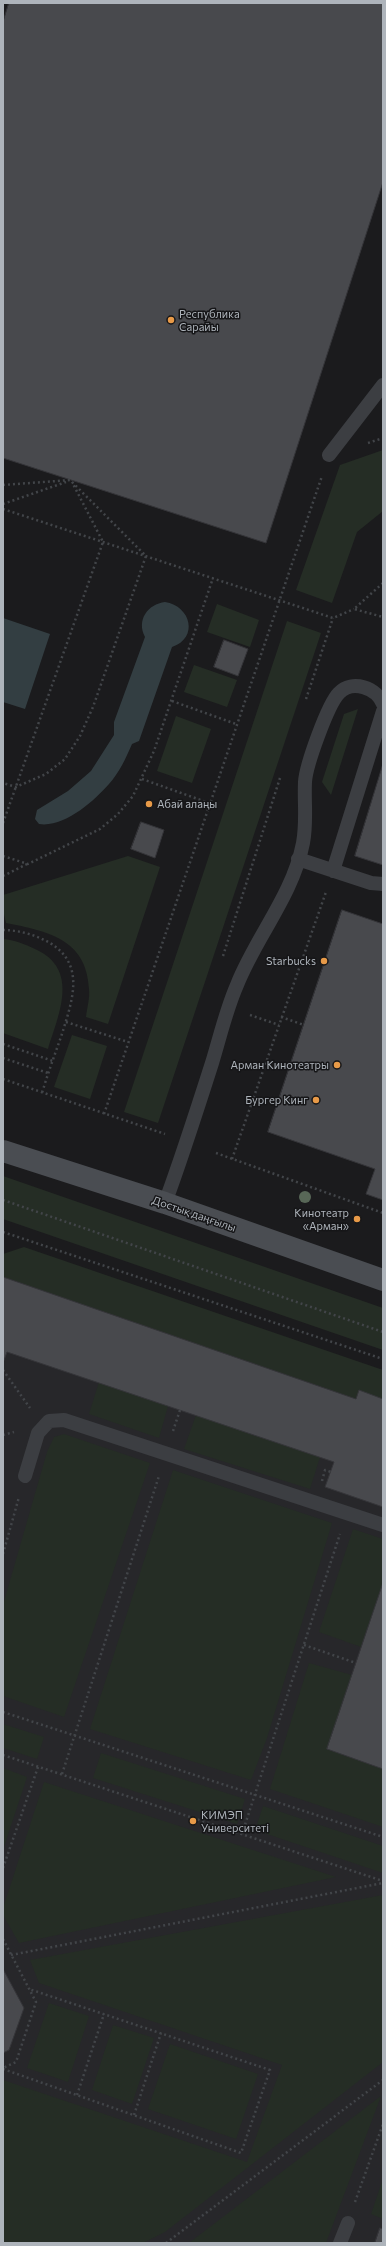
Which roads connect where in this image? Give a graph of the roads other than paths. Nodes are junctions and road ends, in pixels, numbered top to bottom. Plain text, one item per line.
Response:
1 (383, 385) edge
2 (329, 456) road end
3 (383, 704) edge
4 (383, 711) edge
5 (298, 859) junction
6 (333, 871) junction
7 (383, 884) edge
8 (3, 1151) edge
9 (165, 1204) junction
10 (383, 1280) edge
11 (25, 1476) road end
12 (383, 1525) edge
13 (348, 2223) road end
14 (340, 2243) edge

1 - 2 lane
3 - 5 lane
4 - 6 lane
5 - 6 lane
5 - 9 lane
6 - 7 lane
8 - 9 main road, Достық даңғылы
9 - 10 main road, Достық даңғылы
11 - 12 lane
13 - 14 lane

